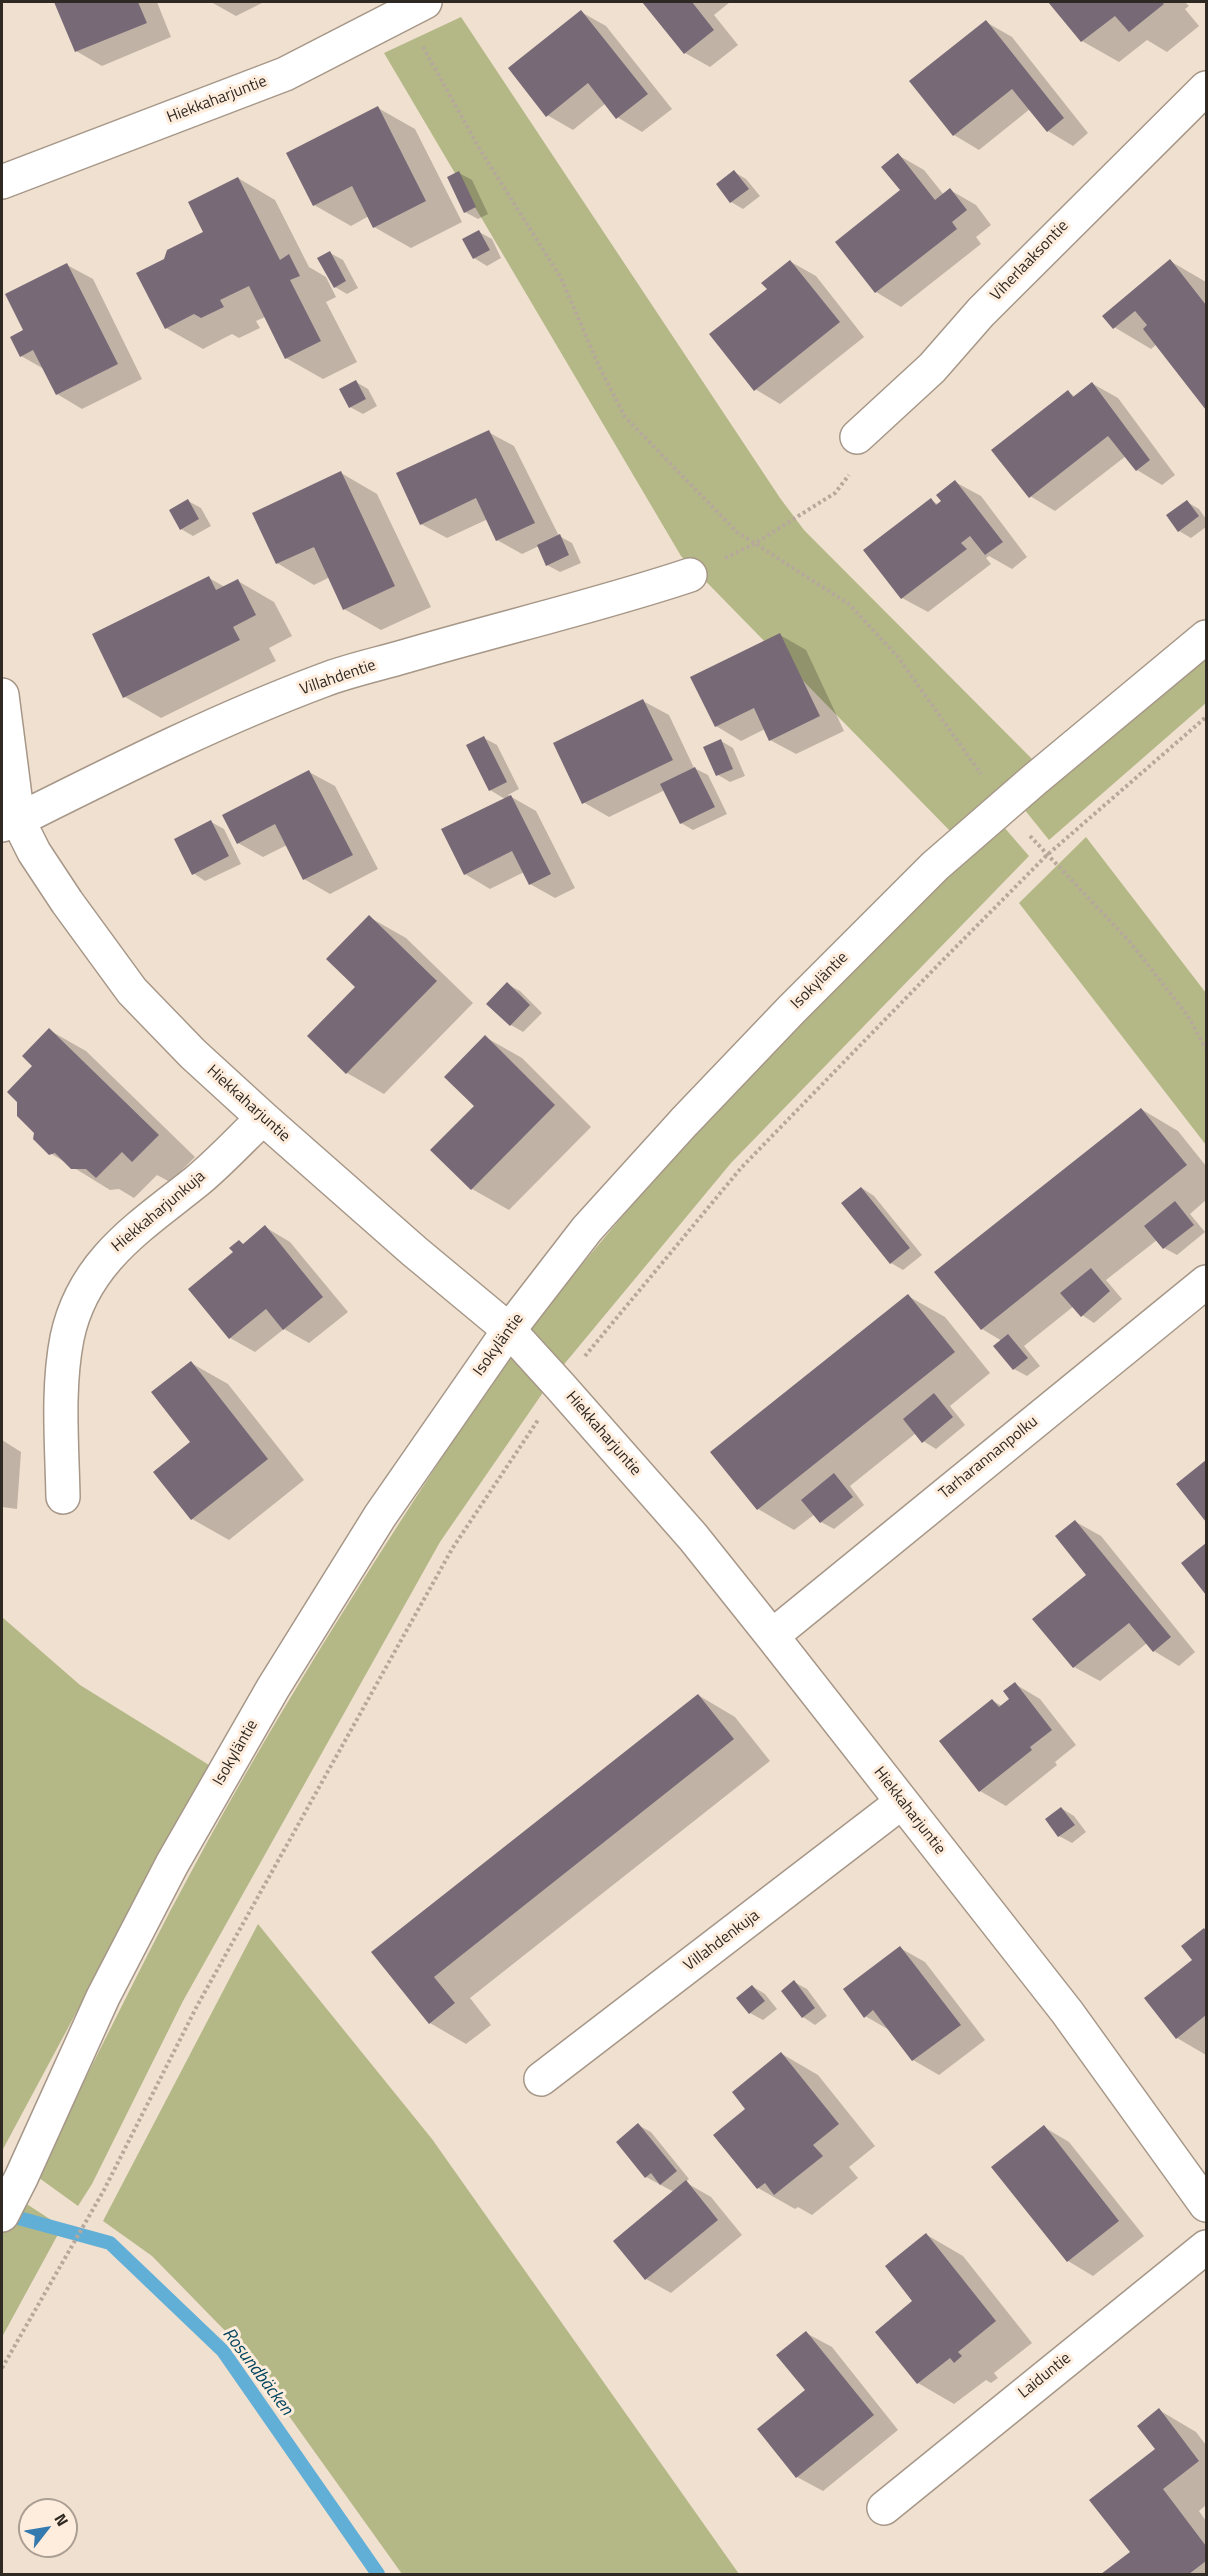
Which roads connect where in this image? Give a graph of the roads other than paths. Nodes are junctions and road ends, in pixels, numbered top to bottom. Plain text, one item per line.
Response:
1 (414, 7) edge
2 (1206, 88) edge
3 (2, 182) edge
4 (857, 437) road end
5 (690, 575) road end
6 (1206, 637) edge
7 (2, 695) edge
8 (10, 823) edge
9 (263, 1118) junction
10 (1206, 1282) edge
11 (509, 1330) junction
12 (63, 1497) dead end
13 (772, 1636) junction
14 (902, 1802) junction
15 (541, 2079) dead end
16 (1206, 2205) edge
17 (2, 2215) edge
18 (1206, 2247) edge
19 (884, 2508) dead end

1 - 3 street, Hiekkaharjuntie
2 - 4 street, Viherlaaksontie
5 - 8 street, Villahdentie
6 - 11 street, Isokyläntie
7 - 8 street, Hiekkaharjuntie
8 - 9 street, Hiekkaharjuntie
9 - 11 street, Hiekkaharjuntie
9 - 12 street, Hiekkaharjunkuja
10 - 13 street, Tarharannanpolku
11 - 13 street, Hiekkaharjuntie
11 - 17 street, Isokyläntie
13 - 14 street, Hiekkaharjuntie
14 - 15 street, Villahdenkuja
14 - 16 street, Hiekkaharjuntie
18 - 19 street, Laiduntie

